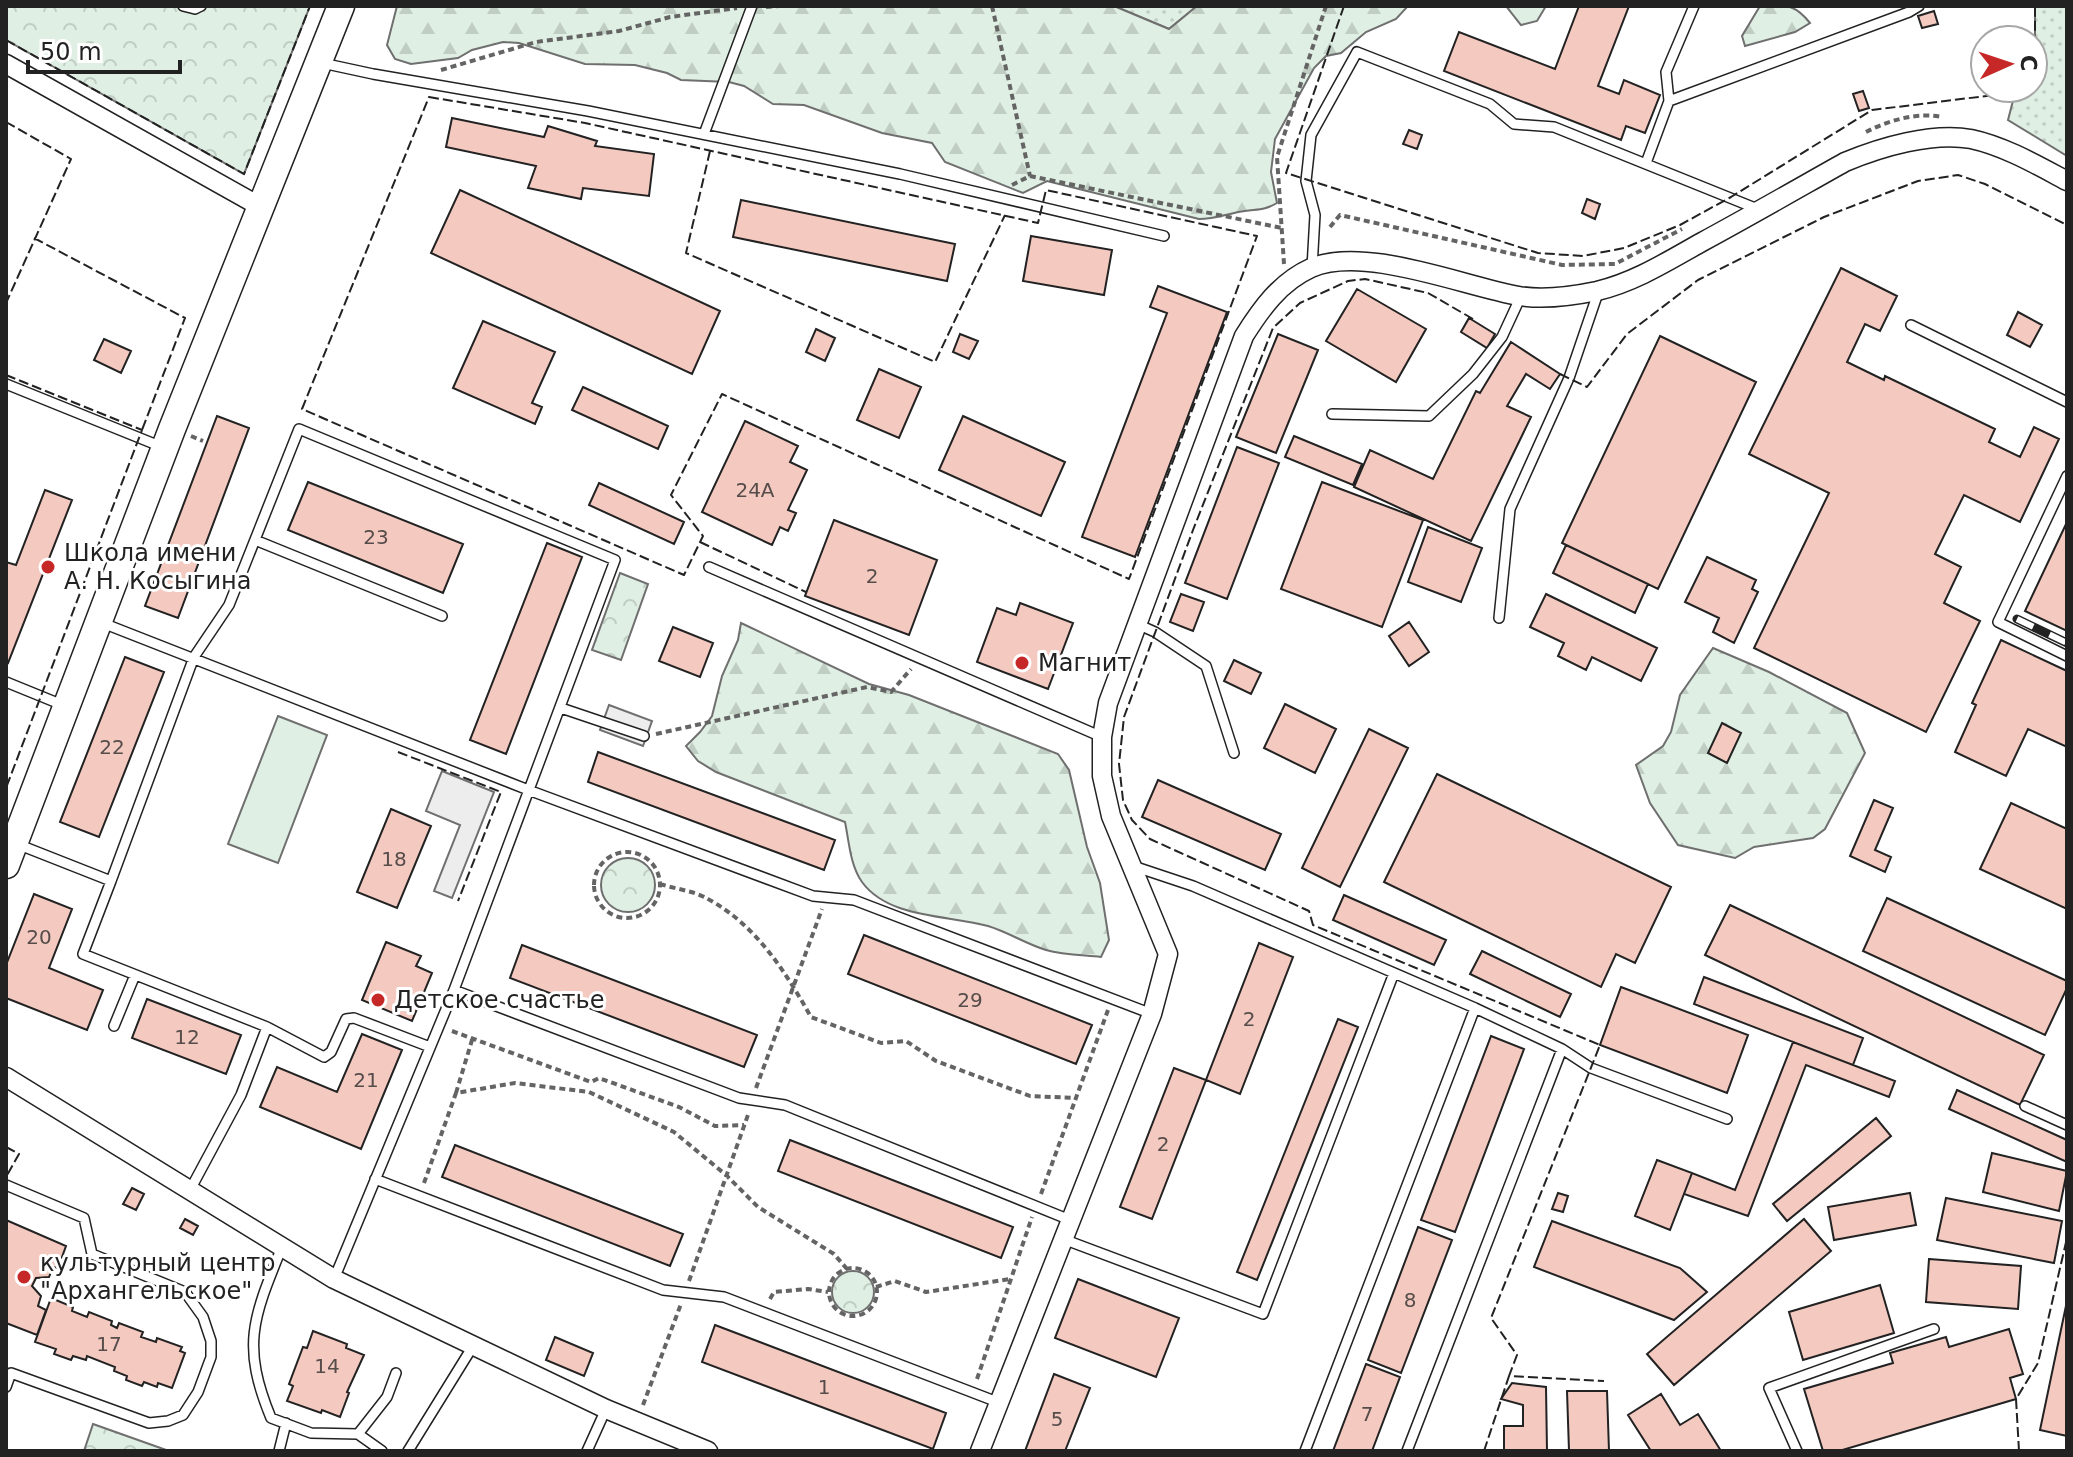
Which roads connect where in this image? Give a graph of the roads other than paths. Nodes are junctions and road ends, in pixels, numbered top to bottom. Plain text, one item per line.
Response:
1 (183, 6) edge
2 (201, 6) edge
3 (341, 6) edge
4 (1694, 6) edge
5 (1919, 6) edge
6 (752, 7) edge
7 (319, 62) junction
8 (6, 64) edge
9 (1669, 101) junction
10 (704, 134) junction
11 (1646, 163) junction
12 (2067, 181) edge
13 (261, 207) junction
14 (1760, 210) junction
15 (1164, 236) dead end
16 (1312, 268) junction
17 (1599, 290) junction
18 (1521, 296) junction
19 (1911, 325) dead end
20 (6, 384) edge
21 (2067, 402) edge
22 (1332, 414) dead end
23 (164, 448) junction
24 (2067, 476) edge
25 (255, 540) junction
26 (709, 567) dead end
27 (442, 616) dead end
28 (1499, 618) dead end
29 (98, 621) junction
30 (1137, 624) junction
31 (2067, 656) edge
32 (194, 657) junction
33 (6, 682) edge
34 (65, 706) junction
35 (561, 708) junction
36 (644, 736) road end
37 (1102, 737) junction
38 (1234, 753) dead end
39 (531, 791) junction
40 (10, 854) edge
41 (1133, 866) junction
42 (111, 881) junction
43 (1394, 973) junction
44 (135, 975) junction
45 (454, 990) junction
46 (1475, 1008) junction
47 (1152, 1014) junction
48 (114, 1026) dead end
49 (267, 1027) junction
50 (430, 1047) junction
51 (1562, 1049) junction
52 (6, 1077) edge
53 (2025, 1106) dead end
54 (1727, 1119) dead end
55 (2067, 1125) edge
56 (375, 1179) junction
57 (6, 1185) edge
58 (190, 1190) junction
59 (1070, 1220) junction
60 (1063, 1239) junction
61 (282, 1247) junction
62 (334, 1279) junction
63 (1934, 1329) dead end
64 (473, 1346) junction
65 (396, 1373) dead end
66 (6, 1387) edge
67 (1000, 1403) junction
68 (606, 1409) junction
69 (286, 1423) junction
70 (358, 1434) junction
71 (279, 1451) edge
72 (382, 1451) edge
73 (408, 1451) edge
74 (587, 1451) edge
75 (708, 1451) edge
76 (980, 1451) edge
77 (1305, 1451) edge
78 (1407, 1451) edge
79 (1797, 1451) edge

1 - 2 lane
3 - 7 street
4 - 9 lane
5 - 9 lane
6 - 10 lane
7 - 10 lane
7 - 13 street
8 - 13 street
9 - 11 lane
10 - 15 lane
11 - 14 lane
11 - 16 lane
12 - 14 street
13 - 23 street
14 - 17 street
16 - 18 street
16 - 30 street
17 - 18 street
17 - 28 lane
18 - 22 lane
19 - 21 lane
20 - 23 lane
23 - 29 street
24 - 31 lane
25 - 27 lane
25 - 32 lane
25 - 35 lane
26 - 37 lane
29 - 32 lane
29 - 34 street
30 - 37 street
30 - 38 lane
32 - 39 lane
32 - 42 lane
33 - 34 lane
34 - 40 street
35 - 36 lane
35 - 39 lane
37 - 41 street
39 - 45 lane
39 - 47 lane
40 - 42 lane
41 - 43 lane
41 - 47 street
42 - 44 lane
43 - 46 lane
43 - 60 lane
44 - 48 lane
44 - 49 lane
45 - 50 lane
45 - 59 lane
46 - 51 lane
46 - 77 lane
47 - 59 street
49 - 50 lane
49 - 58 lane
50 - 56 lane
51 - 54 lane
51 - 78 lane
52 - 58 street
53 - 55 lane
56 - 62 lane
56 - 67 lane
57 - 66 lane
58 - 61 street
59 - 60 street
60 - 67 street
61 - 62 street
61 - 69 lane
62 - 64 street
63 - 79 lane
64 - 68 street
64 - 73 lane
65 - 70 lane
67 - 76 street
68 - 74 lane
68 - 75 street
69 - 70 lane
69 - 71 lane
70 - 72 lane

